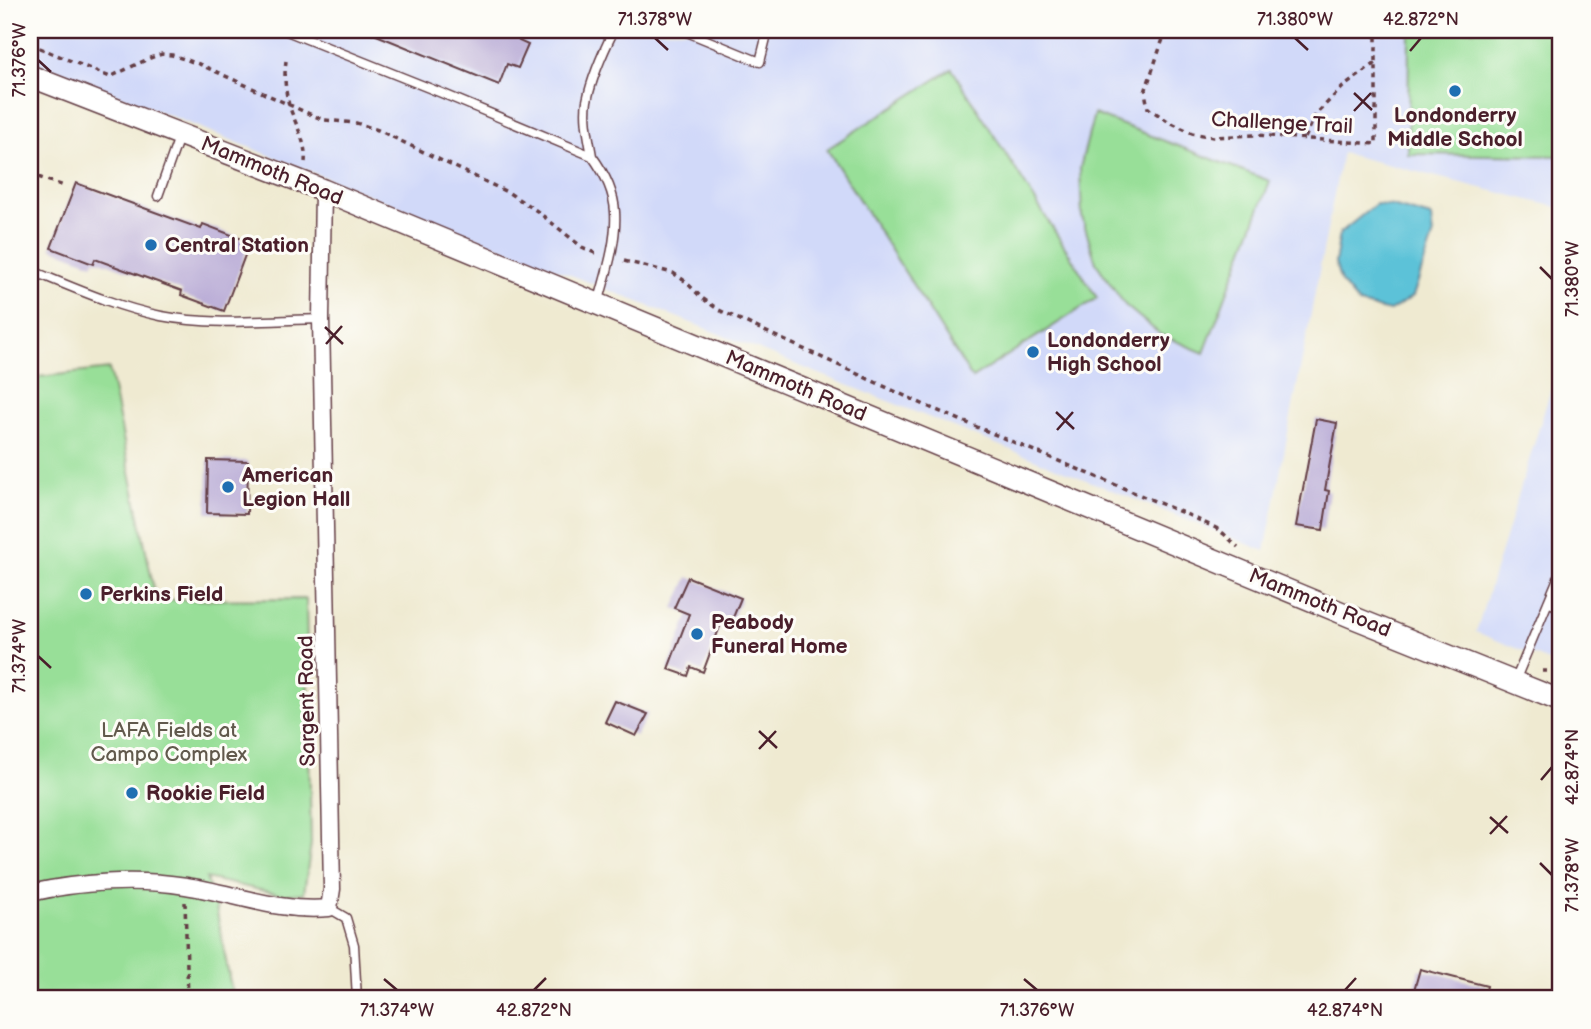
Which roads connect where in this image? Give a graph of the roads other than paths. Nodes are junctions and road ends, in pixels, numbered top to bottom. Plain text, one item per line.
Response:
1 (284, 30) edge
2 (614, 30) edge
3 (682, 30) edge
4 (768, 30) edge
5 (30, 76) edge
6 (180, 134) junction
7 (592, 156) junction
8 (323, 190) junction
9 (158, 196) dead end
10 (30, 270) edge
11 (598, 304) junction
12 (321, 319) junction
13 (1561, 571) edge
14 (1548, 602) junction
15 (1561, 608) edge
16 (1514, 681) junction
17 (1561, 701) edge
18 (30, 892) edge
19 (329, 908) junction
20 (357, 999) edge

1 - 7 lane
2 - 7 lane
3 - 4 lane
5 - 6 main road, Mammoth Road
6 - 8 main road, Mammoth Road
6 - 9 lane
7 - 11 lane
8 - 11 main road, Mammoth Road
8 - 12 street, Sargent Road
10 - 12 lane
11 - 16 main road, Mammoth Road
12 - 19 street, Sargent Road
13 - 14 lane
14 - 15 lane
14 - 16 lane
16 - 17 main road, Mammoth Road
18 - 19 street
19 - 20 lane

